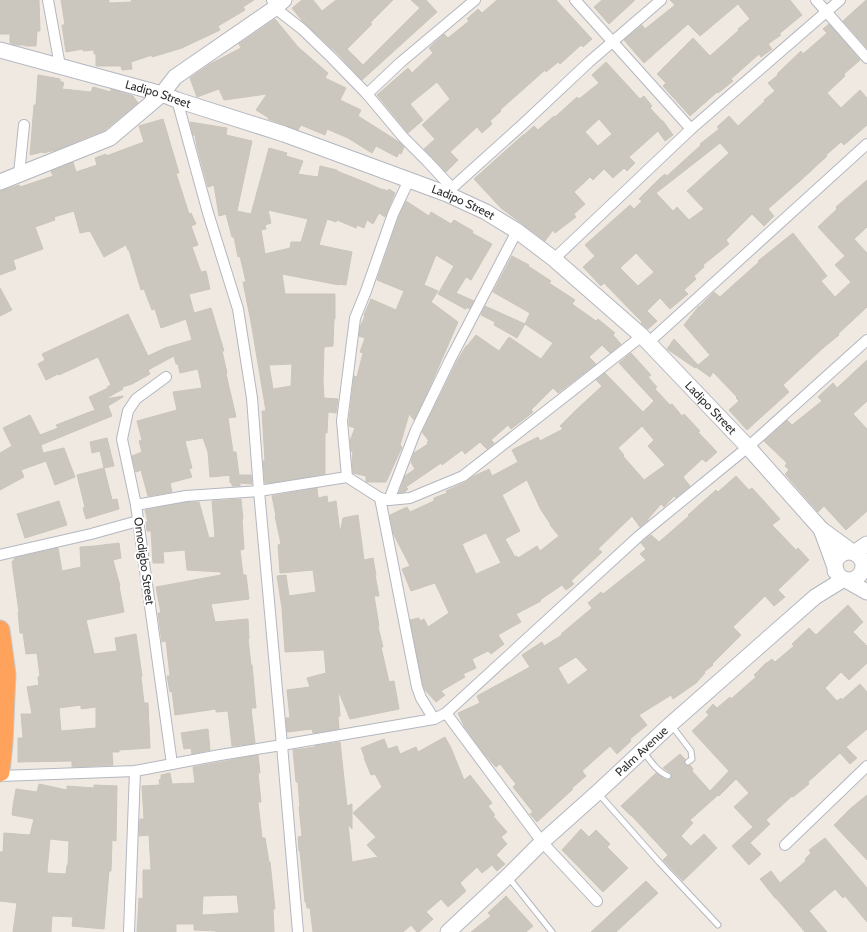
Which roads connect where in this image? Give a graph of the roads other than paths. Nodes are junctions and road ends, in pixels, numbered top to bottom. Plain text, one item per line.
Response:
1 (48, 0) edge
2 (475, 0) edge
3 (575, 0) edge
4 (661, 0) edge
5 (816, 0) edge
6 (840, 0) edge
7 (277, 3) edge
8 (826, 12) junction
9 (613, 42) junction
10 (0, 50) edge
11 (867, 58) edge
12 (60, 66) junction
13 (162, 94) junction
14 (367, 94) junction
15 (177, 100) junction
16 (24, 125) dead end
17 (691, 129) junction
18 (867, 144) edge
19 (19, 174) junction
20 (409, 180) junction
21 (0, 182) edge
22 (449, 191) junction
23 (517, 231) junction
24 (554, 259) junction
25 (646, 339) junction
26 (867, 340) edge
27 (166, 377) dead end
28 (748, 447) junction
29 (347, 477) junction
30 (259, 491) junction
31 (384, 499) junction
32 (136, 505) junction
33 (138, 521) junction
34 (821, 529) junction
35 (867, 544) edge
36 (0, 555) edge
37 (863, 561) edge
38 (840, 575) junction
39 (867, 592) edge
40 (0, 630) edge
41 (446, 713) junction
42 (434, 719) junction
43 (670, 724) junction
44 (282, 745) junction
45 (642, 751) junction
46 (688, 762) dead end
47 (172, 764) junction
48 (867, 766) edge
49 (135, 771) junction
50 (0, 772) edge
51 (0, 776) edge
52 (668, 776) dead end
53 (598, 792) junction
54 (542, 842) junction
55 (785, 846) dead end
56 (508, 876) junction
57 (596, 901) dead end
58 (718, 925) dead end
59 (129, 932) edge
60 (298, 932) edge
61 (448, 932) edge
62 (552, 932) edge

1 - 12 street
2 - 14 street
3 - 9 street
4 - 9 street
5 - 8 street
6 - 8 street
7 - 13 main road
7 - 14 street
8 - 11 street
8 - 17 street
9 - 17 street
9 - 22 street
10 - 12 main road, Ladipo Street
12 - 13 main road, Ladipo Street
13 - 15 main road, Ladipo Street
13 - 19 main road
14 - 22 street
15 - 20 main road, Ladipo Street
15 - 30 street
16 - 19 street
17 - 24 street
18 - 25 street
19 - 21 main road
20 - 22 main road, Ladipo Street
20 - 29 street
22 - 23 main road, Ladipo Street
23 - 24 main road, Ladipo Street
23 - 31 street
24 - 25 main road, Ladipo Street
25 - 28 main road, Ladipo Street
25 - 31 street
26 - 28 street
27 - 32 street, Omodigbo Street
28 - 34 main road, Ladipo Street
28 - 41 street
29 - 30 street
29 - 31 street
30 - 32 street
30 - 44 street
31 - 42 street
32 - 33 street, Omodigbo Street
33 - 36 street
33 - 47 street, Omodigbo Street
34 - 37 main road, Ladipo Street
34 - 38 main road, Ladipo Street
35 - 37 main road
37 - 38 main road, Palm Avenue
37 - 38 main road
38 - 39 main road
38 - 43 main road, Palm Avenue
40 - 50 highway
41 - 42 street
41 - 54 street
42 - 44 street
43 - 45 main road, Palm Avenue
43 - 46 lane
44 - 47 street
44 - 60 street
45 - 52 lane
45 - 53 main road, Palm Avenue
47 - 49 street
48 - 55 street
49 - 51 street
49 - 59 street
53 - 54 main road, Palm Avenue
53 - 58 lane
54 - 56 main road, Palm Avenue
54 - 57 street
56 - 61 main road, Palm Avenue
56 - 62 lane

